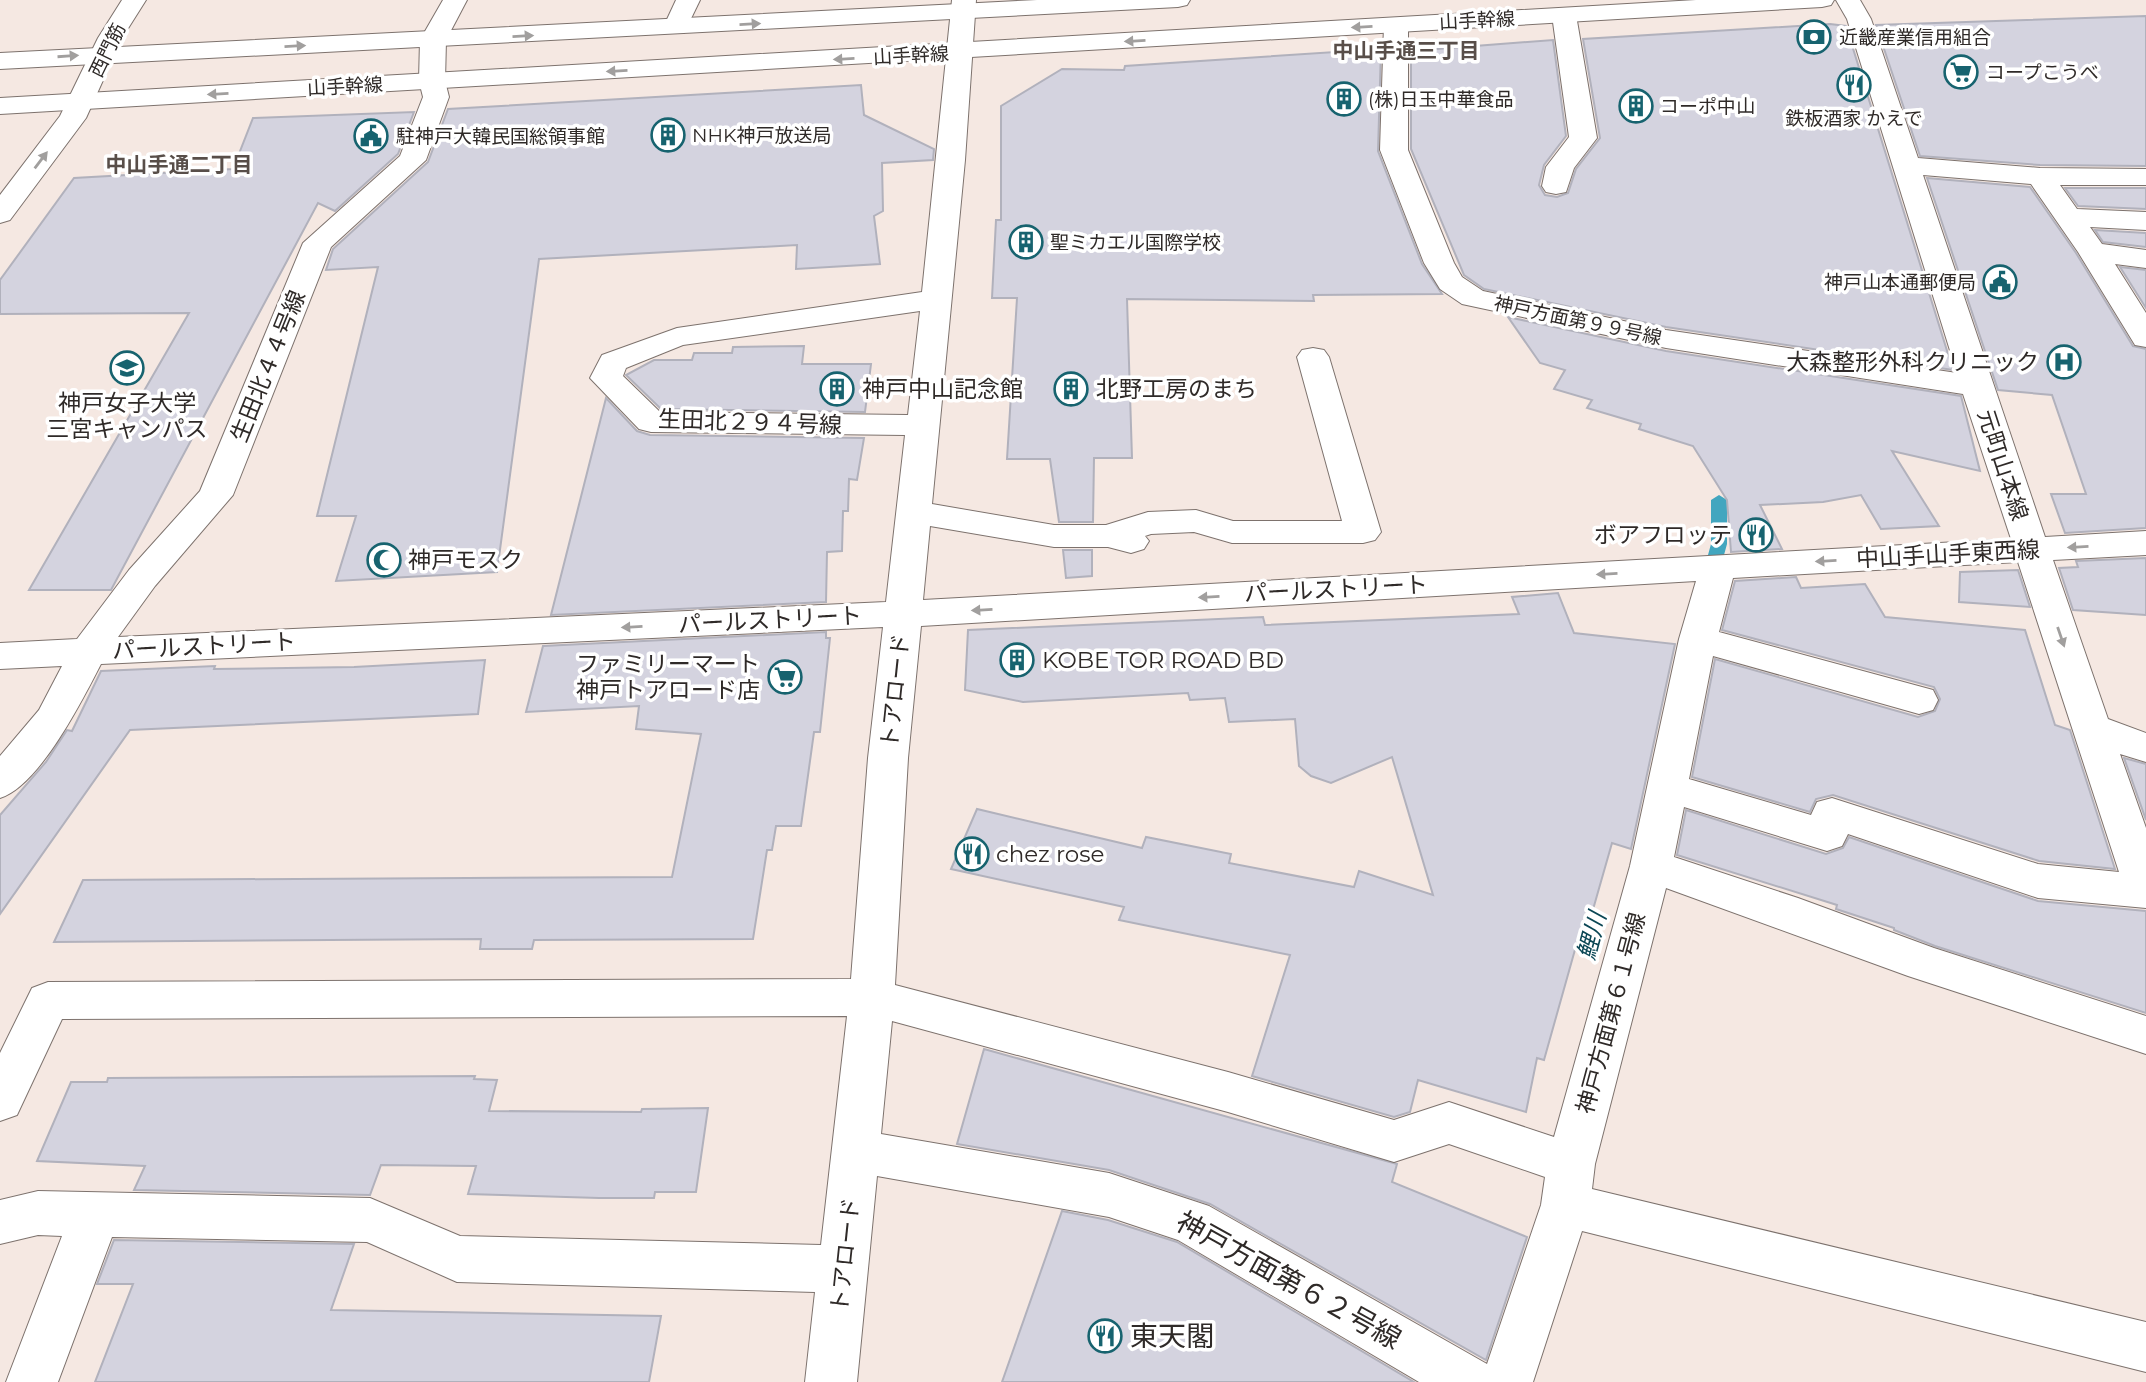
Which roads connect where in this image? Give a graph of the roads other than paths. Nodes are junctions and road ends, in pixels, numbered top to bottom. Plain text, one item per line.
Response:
1 (134, 0) edge
2 (455, 0) edge
3 (688, 0) edge
4 (1178, 0) edge
5 (1822, 0) edge
6 (1848, 0) edge
7 (963, 6) edge
8 (1564, 15) junction
9 (1396, 25) junction
10 (676, 28) junction
11 (433, 40) junction
12 (961, 52) junction
13 (104, 54) junction
14 (0, 61) edge
15 (432, 81) junction
16 (83, 101) junction
17 (0, 106) edge
18 (1908, 166) junction
19 (2040, 176) junction
20 (2146, 177) edge
21 (1556, 186) dead end
22 (0, 215) edge
23 (2068, 216) junction
24 (2146, 220) edge
25 (2093, 252) junction
26 (2146, 259) edge
27 (937, 299) junction
28 (2146, 338) edge
29 (1313, 357) dead end
30 (1977, 386) junction
31 (923, 425) junction
32 (915, 512) junction
33 (2146, 543) edge
34 (2031, 549) junction
35 (1734, 566) junction
36 (904, 614) junction
37 (1698, 639) junction
38 (88, 652) junction
39 (0, 656) edge
40 (1919, 700) dead end
41 (2091, 728) junction
42 (2146, 748) edge
43 (0, 783) edge
44 (1669, 788) junction
45 (1651, 866) junction
46 (2146, 890) edge
47 (872, 996) junction
48 (2146, 1035) edge
49 (0, 1101) edge
50 (855, 1151) junction
51 (1567, 1177) junction
52 (95, 1215) junction
53 (0, 1222) edge
54 (843, 1269) junction
55 (2146, 1348) edge
56 (32, 1382) edge
57 (831, 1382) edge
58 (1468, 1382) edge
59 (1507, 1382) edge

1 - 13 street, 西門筋
2 - 11 street
3 - 10 street
4 - 7 street, 山手幹線
5 - 8 street, 山手幹線
6 - 18 street, 元町山本線
10 -> 7 street, 山手幹線
7 - 12 street, トアロード
8 - 9 street, 山手幹線
8 - 21 street
9 -> 12 street, 山手幹線
9 - 30 street, 神戸方面第９９号線
11 -> 10 street, 山手幹線
13 -> 11 street, 山手幹線
11 - 15 street, 生田北４４号線
12 -> 15 street, 山手幹線
12 - 27 street, トアロード
14 -> 13 street, 山手幹線
13 - 16 street, 西門筋
15 -> 16 street, 山手幹線
15 - 38 street, 生田北４４号線
16 - 17 street, 山手幹線
22 -> 16 street, 西門筋
18 - 19 street
18 - 30 street, 元町山本線
19 - 20 street
19 - 23 street
23 - 24 street
23 - 25 street
25 - 26 street
25 - 28 street
27 - 31 street, トアロード
27 - 31 street, 生田北２９４号線
29 - 32 street
30 - 34 street, 元町山本線
31 - 32 street, トアロード
32 - 36 street, トアロード
33 -> 34 street, 中山手山手東西線
34 -> 35 street, 中山手山手東西線
34 -> 41 street, 元町山本線
35 -> 36 street, パールストリート
35 - 37 street, 神戸方面第６１号線
36 -> 38 street, パールストリート
36 - 47 street, トアロード
37 - 40 street
37 - 44 street, 神戸方面第６１号線
38 - 39 street, パールストリート
38 - 43 street, 生田北４４号線
41 - 42 street
41 - 46 street, 元町山本線
44 - 45 street, 神戸方面第６１号線
44 - 46 street
45 - 48 street
45 - 51 street, 神戸方面第６１号線
47 - 49 street
47 - 50 street, トアロード
47 - 51 street
50 - 54 street, トアロード
50 - 58 street, 神戸方面第６２号線
51 - 55 street
51 - 59 street, 神戸方面第６１号線
52 - 53 street
52 - 54 street
52 - 56 street
54 - 57 street, トアロード

